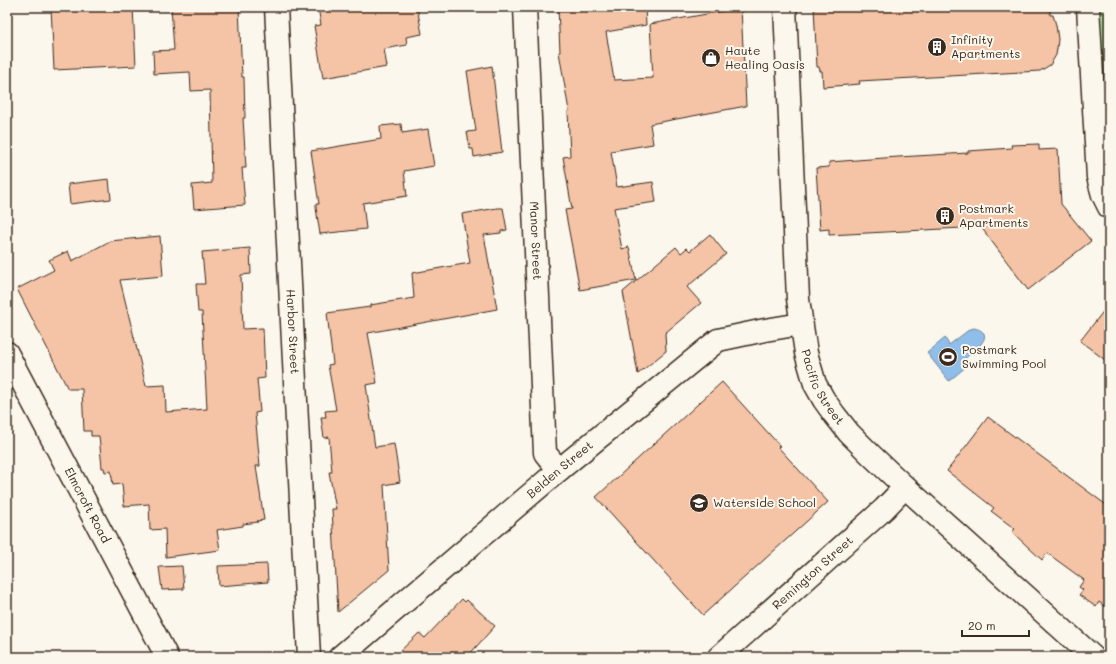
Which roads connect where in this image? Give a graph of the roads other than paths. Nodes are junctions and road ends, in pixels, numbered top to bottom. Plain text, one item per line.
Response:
1 (276, 7) edge
2 (525, 7) edge
3 (785, 7) edge
4 (1088, 7) edge
5 (1109, 207) edge
6 (801, 324) junction
7 (7, 353) edge
8 (559, 470) junction
9 (905, 487) junction
10 (167, 657) edge
11 (309, 657) edge
12 (340, 657) edge
13 (719, 657) edge
14 (1093, 657) edge

1 - 11 street, Harbor Street
2 - 8 street, Manor Street
3 - 6 street, Pacific Street
4 - 5 street
6 - 8 street, Belden Street
6 - 9 street, Pacific Street
7 - 10 street, Elmcroft Road
8 - 12 street, Belden Street
9 - 13 street, Remington Street
9 - 14 street, Pacific Street

